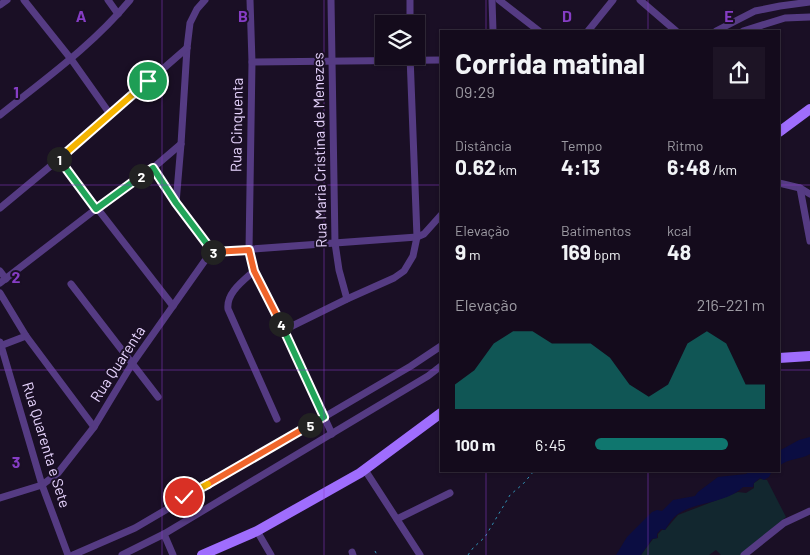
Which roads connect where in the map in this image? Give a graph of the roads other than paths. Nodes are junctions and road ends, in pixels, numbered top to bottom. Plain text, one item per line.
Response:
1 (7, 0) edge
2 (24, 0) edge
3 (108, 0) edge
4 (130, 0) edge
5 (205, 0) edge
6 (250, 0) edge
7 (331, 0) edge
8 (410, 0) edge
9 (492, 0) edge
10 (499, 0) edge
11 (613, 0) edge
12 (640, 0) edge
13 (810, 2) edge
14 (0, 5) edge
15 (118, 14) junction
16 (410, 15) edge
17 (810, 17) edge
18 (493, 30) edge
19 (538, 30) edge
20 (589, 30) edge
21 (675, 30) edge
22 (718, 30) edge
23 (746, 30) edge
24 (186, 48) junction
25 (425, 59) edge
26 (71, 60) junction
27 (375, 60) edge
28 (440, 60) edge
29 (252, 62) junction
30 (332, 62) junction
31 (410, 65) edge
32 (810, 109) edge
33 (110, 114) junction
34 (0, 115) edge
35 (780, 131) edge
36 (181, 144) junction
37 (59, 159) junction
38 (153, 168) junction
39 (780, 183) edge
40 (800, 188) junction
41 (810, 194) edge
42 (176, 203) junction
43 (0, 208) edge
44 (96, 209) junction
45 (440, 216) edge
46 (416, 237) junction
47 (810, 241) edge
48 (334, 243) junction
49 (249, 250) junction
50 (211, 252) junction
51 (0, 271) edge
52 (254, 271) junction
53 (3, 281) edge
54 (71, 284) dead end
55 (0, 293) edge
56 (347, 299) junction
57 (173, 306) junction
58 (284, 330) junction
59 (26, 336) junction
60 (0, 345) edge
61 (440, 347) edge
62 (810, 356) edge
63 (780, 358) edge
64 (132, 364) junction
65 (440, 367) edge
66 (158, 397) dead end
67 (440, 415) edge
68 (324, 417) junction
69 (277, 419) dead end
70 (94, 427) junction
71 (332, 434) junction
72 (365, 470) junction
73 (42, 485) junction
74 (450, 493) dead end
75 (0, 498) edge
76 (810, 511) edge
77 (397, 519) junction
78 (257, 530) junction
79 (164, 534) junction
80 (68, 555) edge
81 (73, 555) edge
82 (122, 555) edge
83 (173, 555) edge
84 (202, 555) edge
85 (271, 555) edge
86 (420, 555) edge
87 (744, 555) edge

1 - 14 street
2 - 26 street
3 - 15 street
4 - 15 street
5 - 24 street
6 - 29 street, Rua Cinquenta
7 - 30 street, Rua Maria Cristina de Menezes
8 - 16 street
9 - 18 street
10 - 19 street
11 - 20 street
12 - 21 street
13 - 22 street
15 - 26 street
17 - 23 street
24 - 33 street
24 - 36 street
25 - 28 street
26 - 33 street
26 - 34 street
27 - 30 street
29 - 30 street
29 - 49 street, Rua Cinquenta
30 - 48 street, Rua Maria Cristina de Menezes
31 - 46 street
32 - 35 main road
33 - 37 street
36 - 38 street
36 - 42 street
37 - 43 street
37 - 44 street
38 - 42 street
38 - 44 street
39 - 40 street
40 - 41 street
40 - 47 street
42 - 50 street
44 - 53 street
44 - 57 street
45 - 46 street
46 - 48 street
46 - 56 street
48 - 49 street
48 - 56 street, Rua Maria Cristina de Menezes
49 - 50 street
49 - 52 street, Rua Cinquenta
50 - 57 street, Rua Quarenta
51 - 53 street
52 - 58 street, Rua Cinquenta
52 - 69 street
54 - 64 street
55 - 59 street
56 - 58 street
57 - 64 street, Rua Quarenta
58 - 68 street, Rua Cinquenta
59 - 60 street
59 - 70 street
60 - 73 street, Rua Quarenta e Sete
61 - 68 street
62 - 63 main road
64 - 66 street
64 - 70 street, Rua Quarenta
65 - 71 street
67 - 72 main road
68 - 71 street, Rua Cinquenta
68 - 81 street
70 - 73 street, Rua Quarenta
71 - 79 street
72 - 77 street
72 - 78 main road
73 - 75 street
73 - 80 street, Rua Quarenta e Sete
74 - 77 street
76 - 87 street
77 - 86 street
78 - 84 main road
78 - 85 street
79 - 82 street
79 - 83 street

